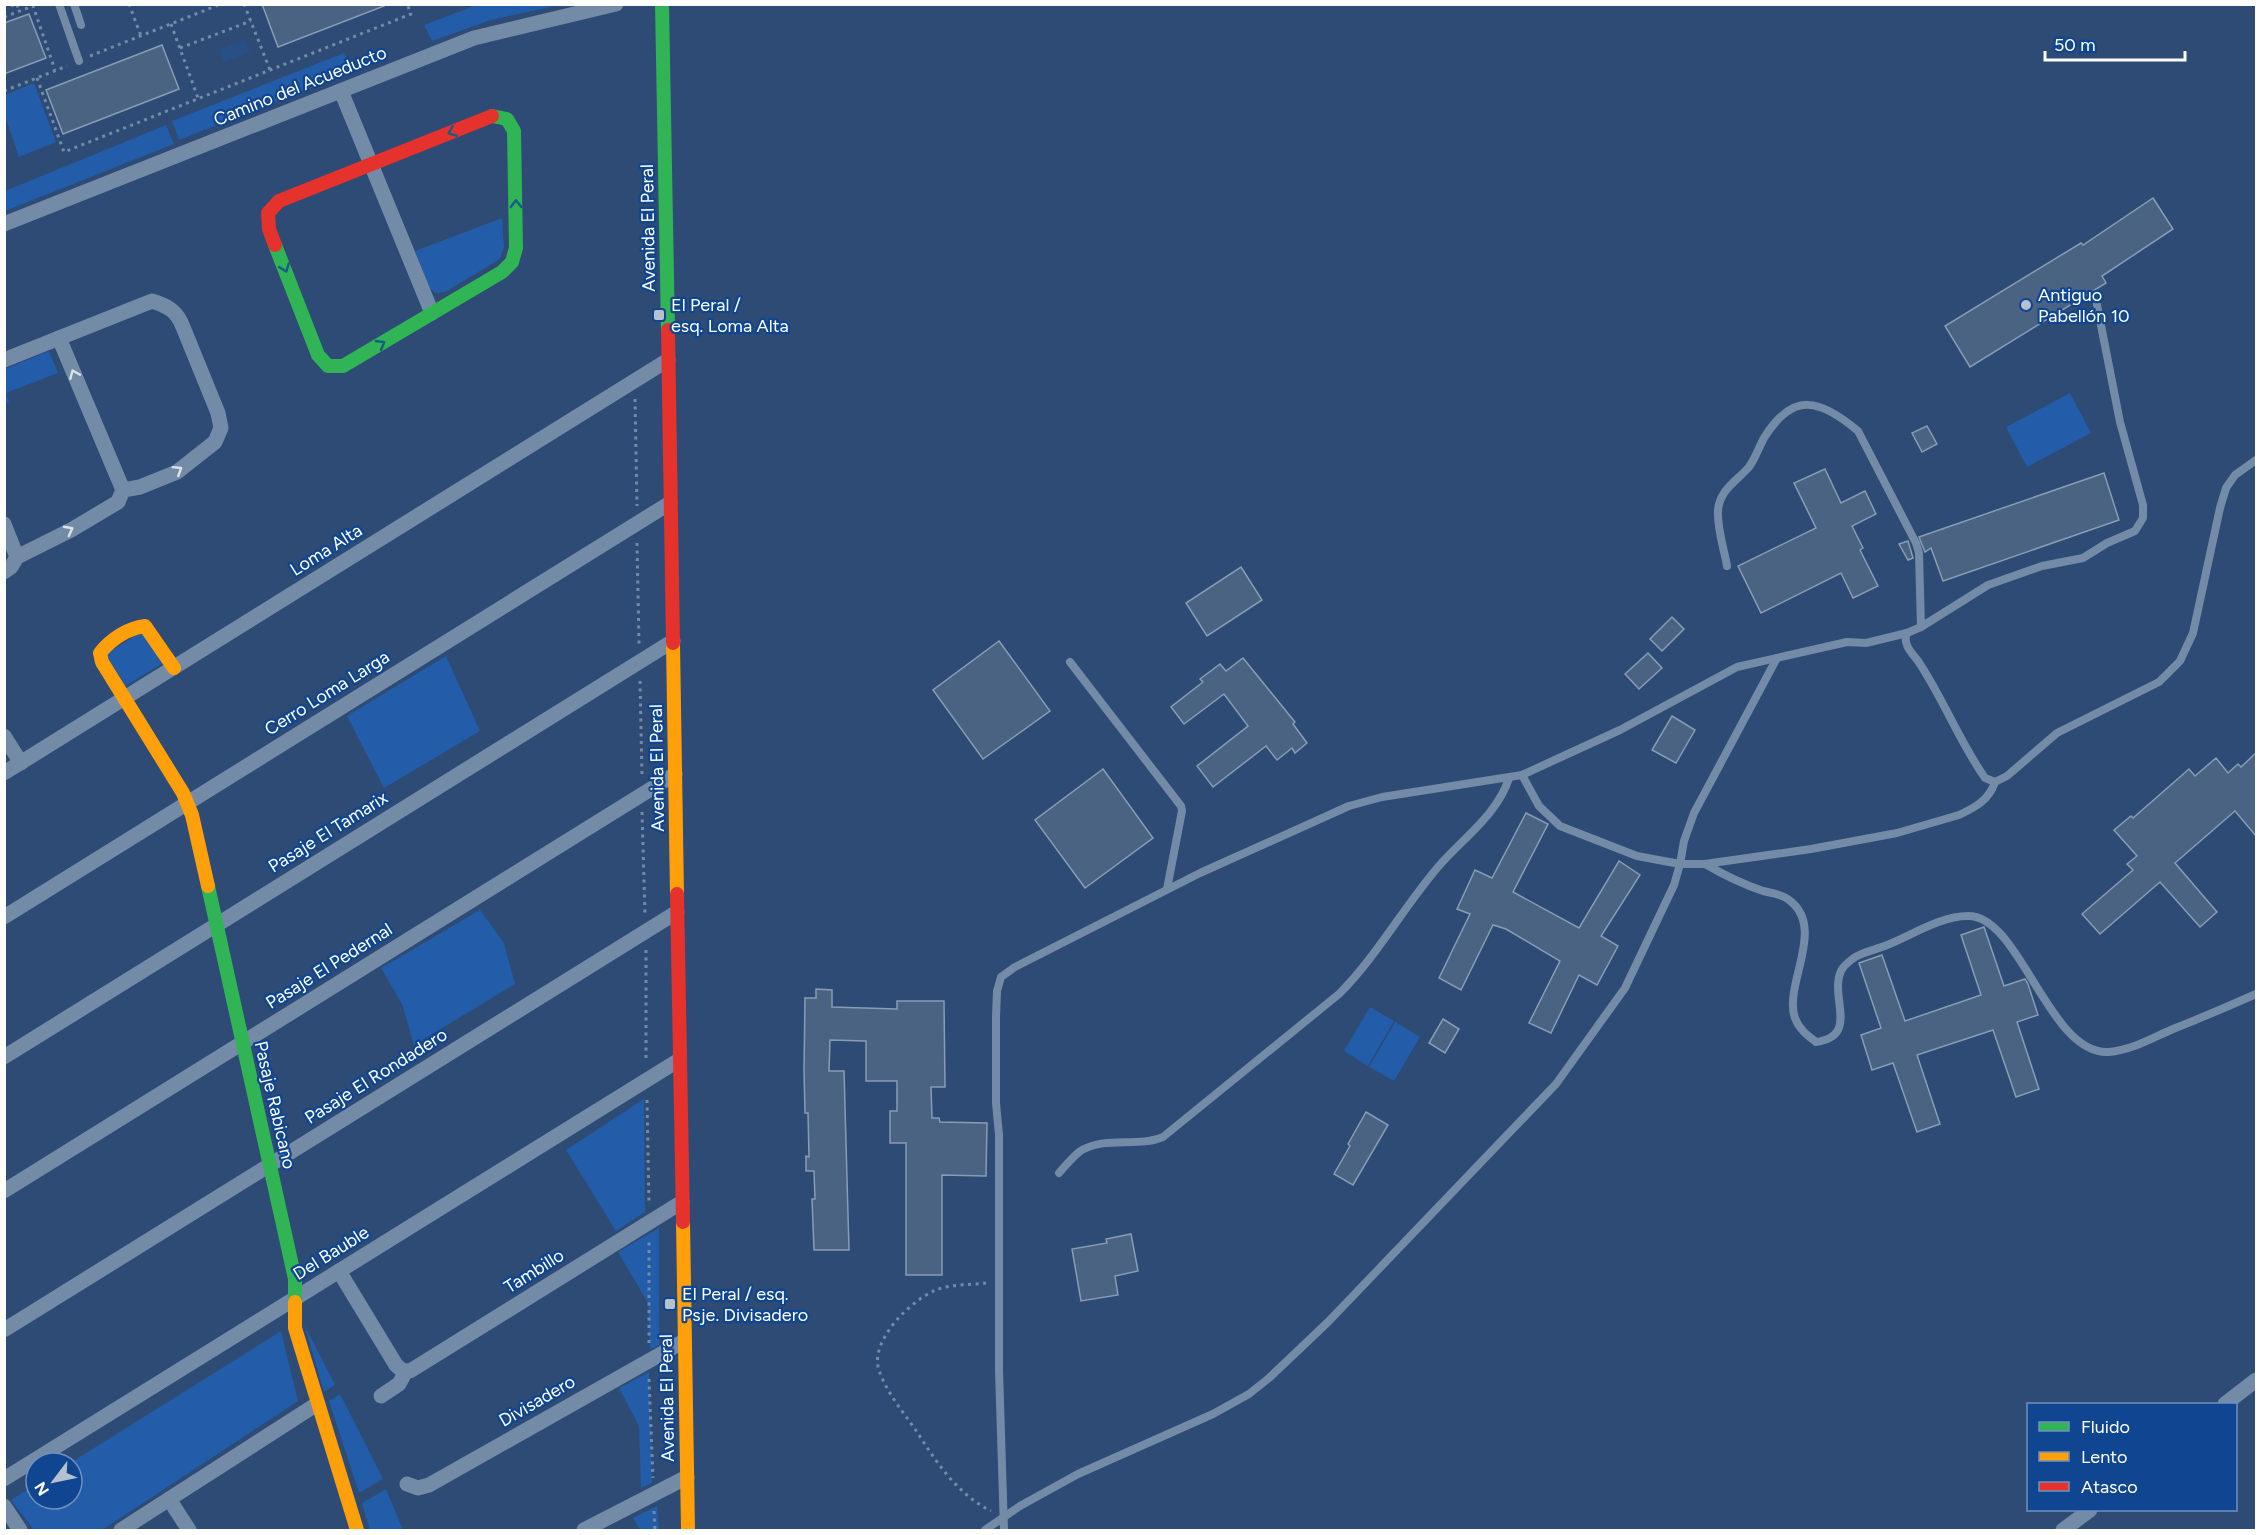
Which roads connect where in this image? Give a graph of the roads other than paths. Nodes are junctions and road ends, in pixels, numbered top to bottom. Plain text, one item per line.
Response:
1 (59, 4) edge
2 (74, 4) edge
3 (616, 4) edge
4 (662, 4) edge
5 (81, 25) dead end
6 (79, 61) road end
7 (341, 90) junction
8 (372, 165) junction
9 (4, 224) edge
10 (2097, 305) dead end
11 (432, 314) junction
12 (59, 338) junction
13 (4, 360) edge
14 (668, 360) junction
15 (2256, 460) edge
16 (123, 490) junction
17 (670, 503) junction
18 (4, 524) edge
19 (17, 557) junction
20 (1727, 566) dead end
21 (4, 572) edge
22 (1922, 627) junction
23 (1907, 633) junction
24 (673, 641) junction
25 (1777, 658) junction
26 (1070, 662) dead end
27 (174, 668) junction
28 (125, 698) junction
29 (4, 735) edge
30 (21, 763) junction
31 (4, 773) edge
32 (675, 774) junction
33 (1522, 775) junction
34 (1509, 778) junction
35 (1995, 782) junction
36 (188, 803) junction
37 (1680, 864) junction
38 (1705, 864) junction
39 (1167, 889) junction
40 (677, 912) junction
41 (4, 917) edge
42 (217, 925) junction
43 (2256, 994) edge
44 (243, 1043) junction
45 (4, 1056) edge
46 (679, 1060) junction
47 (270, 1165) junction
48 (1059, 1173) dead end
49 (4, 1191) edge
50 (682, 1202) junction
51 (339, 1271) junction
52 (294, 1299) junction
53 (4, 1330) edge
54 (684, 1341) junction
55 (406, 1371) junction
56 (2256, 1380) edge
57 (381, 1396) dead end
58 (2226, 1403) edge
59 (317, 1404) junction
60 (687, 1477) junction
61 (4, 1479) edge
62 (407, 1484) dead end
63 (169, 1499) junction
64 (4, 1506) edge
65 (2087, 1511) edge
66 (1004, 1517) junction
67 (20, 1530) edge
68 (122, 1530) edge
69 (189, 1530) edge
70 (357, 1530) edge
71 (584, 1530) edge
72 (688, 1530) edge
73 (986, 1530) edge
74 (1004, 1530) edge
75 (2063, 1530) edge

1 - 6 lane
2 - 5 lane
3 - 7 street, Camino del Acueducto
4 - 14 street, Avenida El Peral
7 - 8 street
7 - 9 street, Camino del Acueducto
8 - 11 street
11 -> 8 street
8 -> 11 street
10 - 22 lane
12 - 13 street
16 -> 12 street
16 -> 12 street
14 - 17 street, Avenida El Peral
14 - 27 street, Loma Alta
15 - 35 lane
19 -> 16 street
17 - 24 street, Avenida El Peral
17 - 36 street, Cerro Loma Larga
18 - 19 street
19 - 21 street
20 - 22 lane
22 - 23 lane
23 - 25 lane
23 - 35 lane
24 - 32 street, Avenida El Peral
24 - 42 street, Pasaje El Tamarix
25 - 33 lane
25 - 37 lane
26 - 39 lane
27 - 28 street, Loma Alta
27 - 28 street, Pasaje Rabicano
28 - 30 street, Loma Alta
28 - 36 street, Pasaje Rabicano
29 - 30 street
30 - 31 street, Loma Alta
32 - 40 street, Avenida El Peral
32 - 44 street, Pasaje El Pedernal
33 - 34 lane
33 - 37 lane
34 - 39 lane
34 - 48 lane
35 - 38 lane
36 - 41 street, Cerro Loma Larga
36 - 42 street, Pasaje Rabicano
37 - 38 lane
37 - 66 lane
38 - 43 lane
39 - 66 lane
40 - 46 street, Avenida El Peral
40 - 47 street, Pasaje El Rondadero
42 - 44 street, Pasaje Rabicano
42 - 45 street, Pasaje El Tamarix
44 - 47 street, Pasaje Rabicano
44 - 49 street, Pasaje El Pedernal
46 - 50 street, Avenida El Peral
46 - 51 street, Del Bauble
47 - 52 street, Pasaje Rabicano
47 - 53 street, Pasaje El Rondadero
50 - 54 street, Avenida El Peral
50 - 55 street, Tambillo
51 - 52 street, Del Bauble
51 - 55 street
52 - 59 street, Pasaje Rabicano
52 - 61 street, Del Bauble
54 - 60 street, Avenida El Peral
54 - 62 street, Divisadero
55 - 57 street, Tambillo
56 - 58 street
59 - 63 street
59 - 70 street, Pasaje Rabicano
60 - 71 street
60 - 72 street, Avenida El Peral
63 - 68 street
63 - 69 street
64 - 67 street
65 - 75 street
66 - 73 lane
66 - 74 lane

